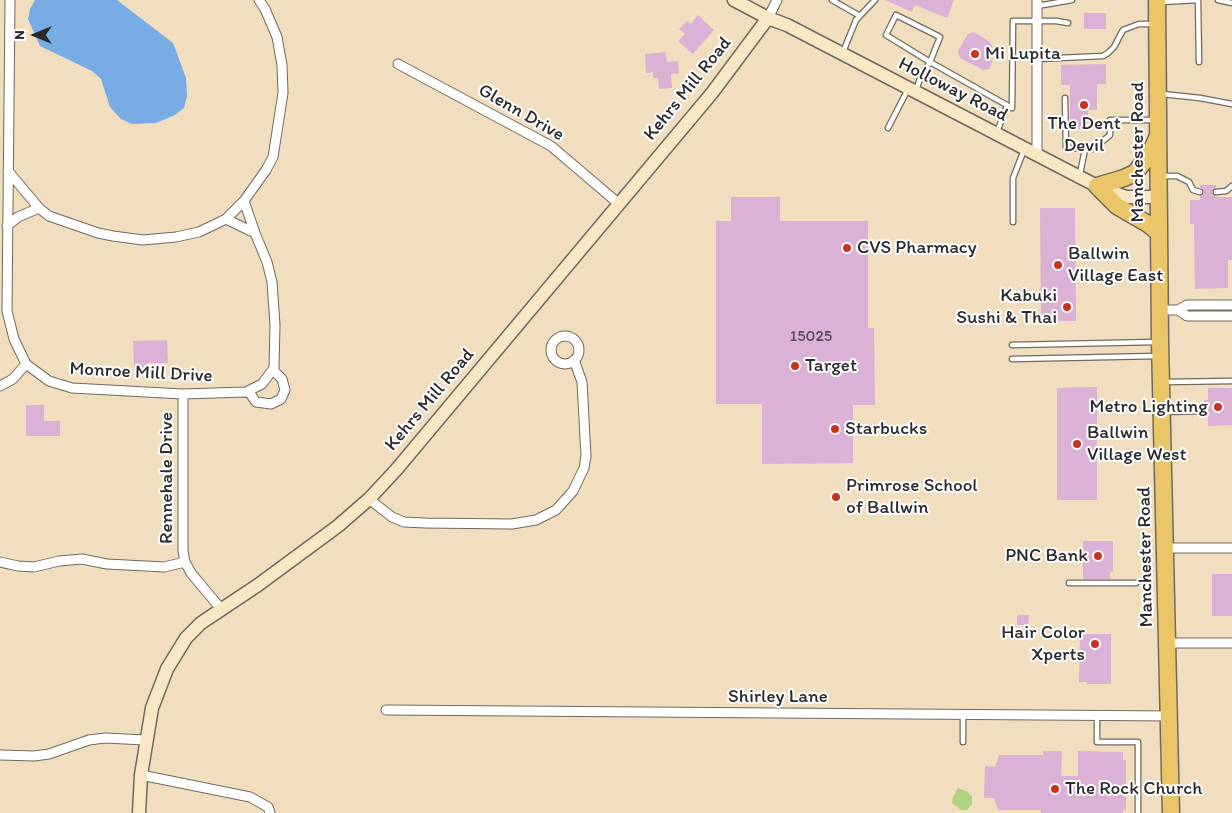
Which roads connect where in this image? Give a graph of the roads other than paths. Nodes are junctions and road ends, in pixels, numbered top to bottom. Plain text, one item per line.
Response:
1 (10, 0) edge
2 (259, 0) edge
3 (734, 0) edge
4 (777, 0) edge
5 (832, 0) edge
6 (876, 0) edge
7 (1072, 0) edge
8 (1198, 0) edge
9 (1218, 0) edge
10 (1157, 1) edge
11 (1037, 3) edge
12 (1232, 3) edge
13 (860, 16) junction
14 (768, 18) junction
15 (1037, 21) junction
16 (1068, 23) dead end
17 (1157, 24) junction
18 (842, 53) junction
19 (1037, 59) junction
20 (930, 62) junction
21 (1199, 62) dead end
22 (398, 64) dead end
23 (912, 90) junction
24 (1158, 93) junction
25 (1065, 98) dead end
26 (1232, 104) edge
27 (1007, 106) junction
28 (888, 128) dead end
29 (1158, 128) junction
30 (996, 133) junction
31 (1025, 148) junction
32 (1085, 149) junction
33 (1037, 154) junction
34 (8, 171) junction
35 (1158, 176) junction
36 (1079, 178) junction
37 (1097, 186) junction
38 (1232, 186) edge
39 (1200, 192) dead end
40 (1216, 192) dead end
41 (1158, 196) junction
42 (244, 201) junction
43 (618, 203) junction
44 (39, 208) junction
45 (226, 219) junction
46 (1013, 222) dead end
47 (7, 226) junction
48 (255, 233) junction
49 (1159, 233) junction
50 (1232, 305) edge
51 (1160, 310) junction
52 (1178, 310) junction
53 (1232, 316) edge
54 (1012, 345) dead end
55 (1161, 349) junction
56 (1012, 359) dead end
57 (574, 360) dead end
58 (26, 364) junction
59 (273, 370) junction
60 (1232, 381) edge
61 (1161, 382) junction
62 (0, 386) edge
63 (249, 392) junction
64 (183, 394) junction
65 (1202, 411) dead end
66 (1162, 412) junction
67 (369, 499) junction
68 (1166, 548) junction
69 (1232, 548) edge
70 (0, 562) edge
71 (185, 562) junction
72 (1069, 583) dead end
73 (1136, 583) dead end
74 (221, 609) junction
75 (1168, 643) junction
76 (1232, 643) edge
77 (386, 710) dead end
78 (963, 714) junction
79 (1097, 716) junction
80 (1170, 716) junction
81 (146, 740) junction
82 (963, 742) dead end
83 (0, 755) edge
84 (140, 775) junction
85 (139, 813) edge
86 (270, 813) edge
87 (1138, 813) edge
88 (1171, 813) edge

1 - 34 street
2 - 42 street
3 - 14 street, Holloway Road
4 - 14 street, Kehrs Mill Road
5 - 13 lane
6 - 13 lane
7 - 11 lane
8 - 10 lane
8 - 21 lane
9 - 12 lane
10 - 17 highway, Manchester Road
11 - 15 street
13 - 18 lane
14 - 18 street, Holloway Road
14 - 43 street, Kehrs Mill Road
15 - 16 lane
15 - 19 street
15 - 27 lane
17 - 19 lane
17 - 24 highway, Manchester Road
18 - 23 street, Holloway Road
19 - 33 street
20 - 20 lane
20 - 23 lane
20 - 27 lane
22 - 43 street, Glenn Drive
23 - 28 lane
23 - 30 street, Holloway Road
24 - 26 lane
24 - 29 highway, Manchester Road
25 - 32 lane
27 - 30 lane
29 - 32 lane
29 - 35 highway, Manchester Road
29 - 37 highway
30 - 31 street, Holloway Road
31 - 33 street, Holloway Road
31 - 46 lane
32 - 36 lane
33 - 36 street, Holloway Road
34 - 44 street
34 - 47 street
35 - 39 lane
35 - 41 highway, Manchester Road
36 - 37 street, Holloway Road
37 - 41 street, Holloway Road
37 - 49 highway
38 - 40 lane
41 - 49 highway, Manchester Road
42 - 45 street
42 - 48 street
43 - 67 street, Kehrs Mill Road
44 - 45 street
44 - 47 street
45 - 48 street
47 - 58 street
48 - 59 street
49 - 51 highway, Manchester Road
50 - 52 street
51 - 52 street
51 - 55 highway, Manchester Road
52 - 53 street
54 - 55 lane
55 - 56 lane
55 - 61 highway, Manchester Road
57 - 67 street
58 - 62 street
58 - 64 street, Monroe Mill Drive
59 - 63 street, Monroe Mill Drive
59 - 63 street
60 - 61 lane
61 - 66 highway, Manchester Road
63 - 64 street, Monroe Mill Drive
64 - 71 street, Rennehale Drive
65 - 66 lane
66 - 68 highway, Manchester Road
67 - 74 street, Kehrs Mill Road
68 - 69 street
68 - 75 highway, Manchester Road
70 - 71 street
71 - 74 street
72 - 73 lane
74 - 81 street, Kehrs Mill Road
75 - 76 street
75 - 80 highway, Manchester Road
77 - 78 street, Shirley Lane
78 - 79 street, Shirley Lane
78 - 82 lane
79 - 80 street, Shirley Lane
79 - 87 lane
80 - 88 highway, Manchester Road
81 - 83 street
81 - 84 street, Kehrs Mill Road
84 - 85 street, Kehrs Mill Road
84 - 86 street

